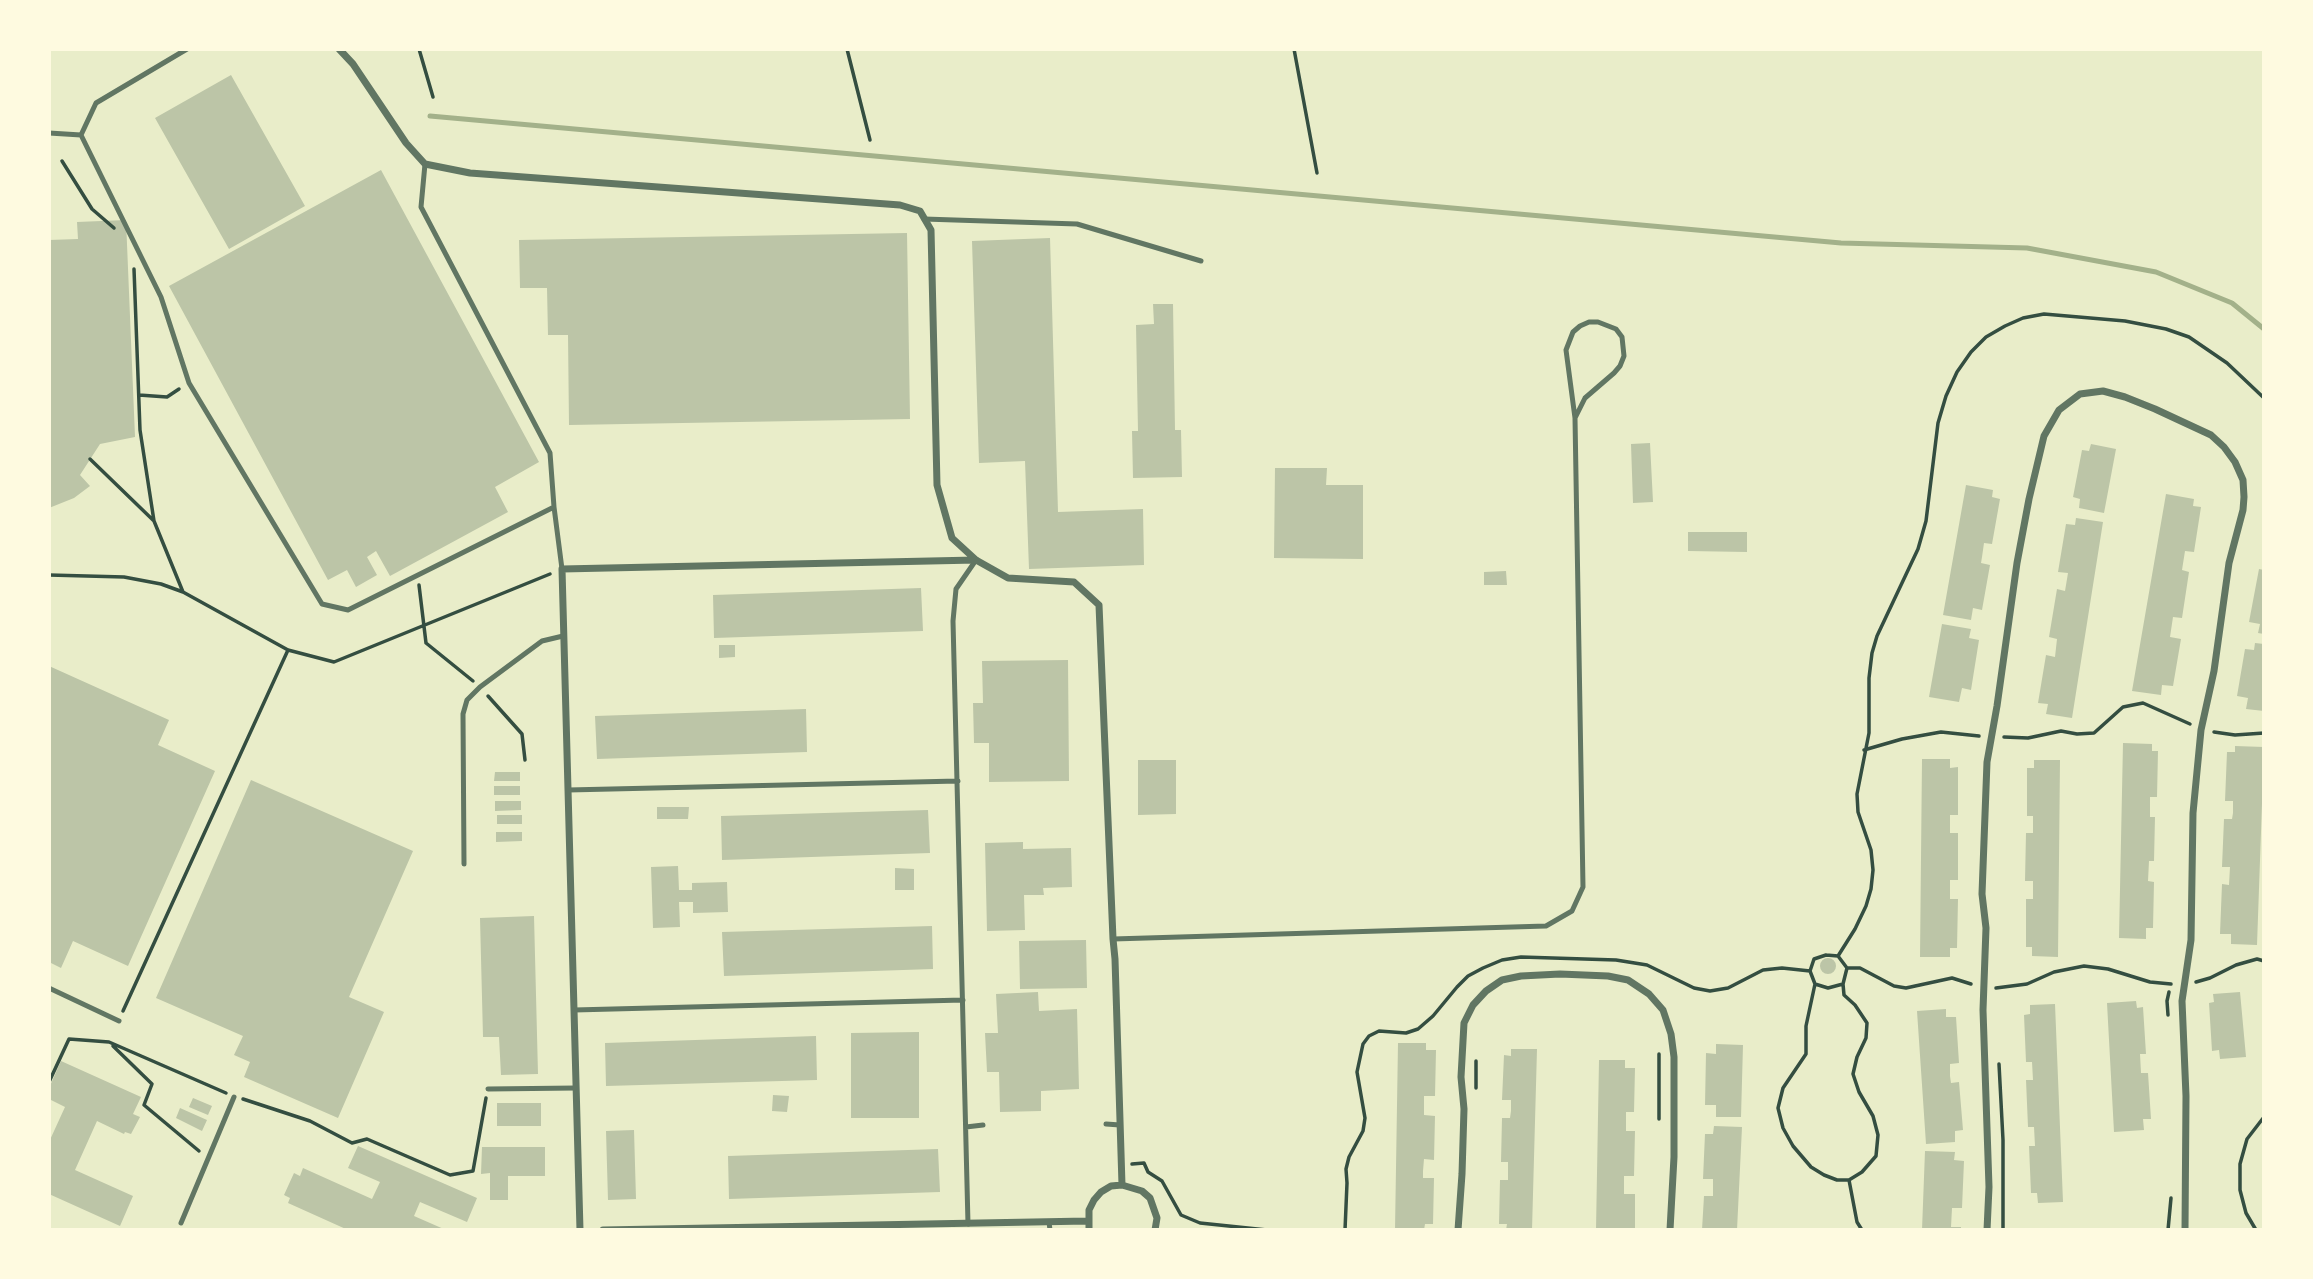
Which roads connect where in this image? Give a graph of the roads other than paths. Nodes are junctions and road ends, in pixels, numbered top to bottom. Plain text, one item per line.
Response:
1 (187, 49) edge
2 (339, 49) edge
3 (49, 134) edge
4 (80, 135) junction
5 (425, 164) junction
6 (924, 219) junction
7 (1201, 261) dead end
8 (1575, 418) junction
9 (554, 507) junction
10 (976, 560) junction
11 (562, 569) junction
12 (563, 636) junction
13 (958, 781) junction
14 (568, 790) junction
15 (464, 864) dead end
16 (1113, 939) junction
17 (49, 989) edge
18 (963, 1000) junction
19 (574, 1010) junction
20 (119, 1021) road end
21 (576, 1088) junction
22 (488, 1089) road end
23 (234, 1097) road end
24 (1106, 1124) dead end
25 (983, 1125) dead end
26 (1120, 1125) junction
27 (966, 1127) junction
28 (1122, 1185) junction
29 (1087, 1221) junction
30 (181, 1223) dead end
31 (968, 1224) junction
32 (1049, 1226) edge
33 (1157, 1229) edge
34 (580, 1230) edge
35 (603, 1230) edge
36 (1089, 1230) edge
37 (1458, 1230) edge
38 (1670, 1230) edge
39 (1987, 1230) edge
40 (2185, 1230) edge

1 - 4 lane
2 - 5 street
3 - 4 lane
4 - 9 lane
5 - 6 street
5 - 9 lane
6 - 7 lane
6 - 10 street
8 - 8 lane
8 - 16 lane
9 - 11 lane
10 - 11 street
10 - 13 lane
10 - 16 street
11 - 12 street
12 - 14 street
12 - 15 lane
13 - 14 lane
13 - 18 lane
14 - 19 street
16 - 26 street
17 - 20 lane
18 - 19 lane
18 - 27 lane
19 - 21 street
21 - 22 lane
21 - 34 street
23 - 30 lane
24 - 26 lane
25 - 27 lane
26 - 28 street
27 - 31 lane
28 - 29 street
28 - 33 street
29 - 32 street
29 - 36 street
31 - 32 street
31 - 35 street
37 - 38 street
39 - 40 street

